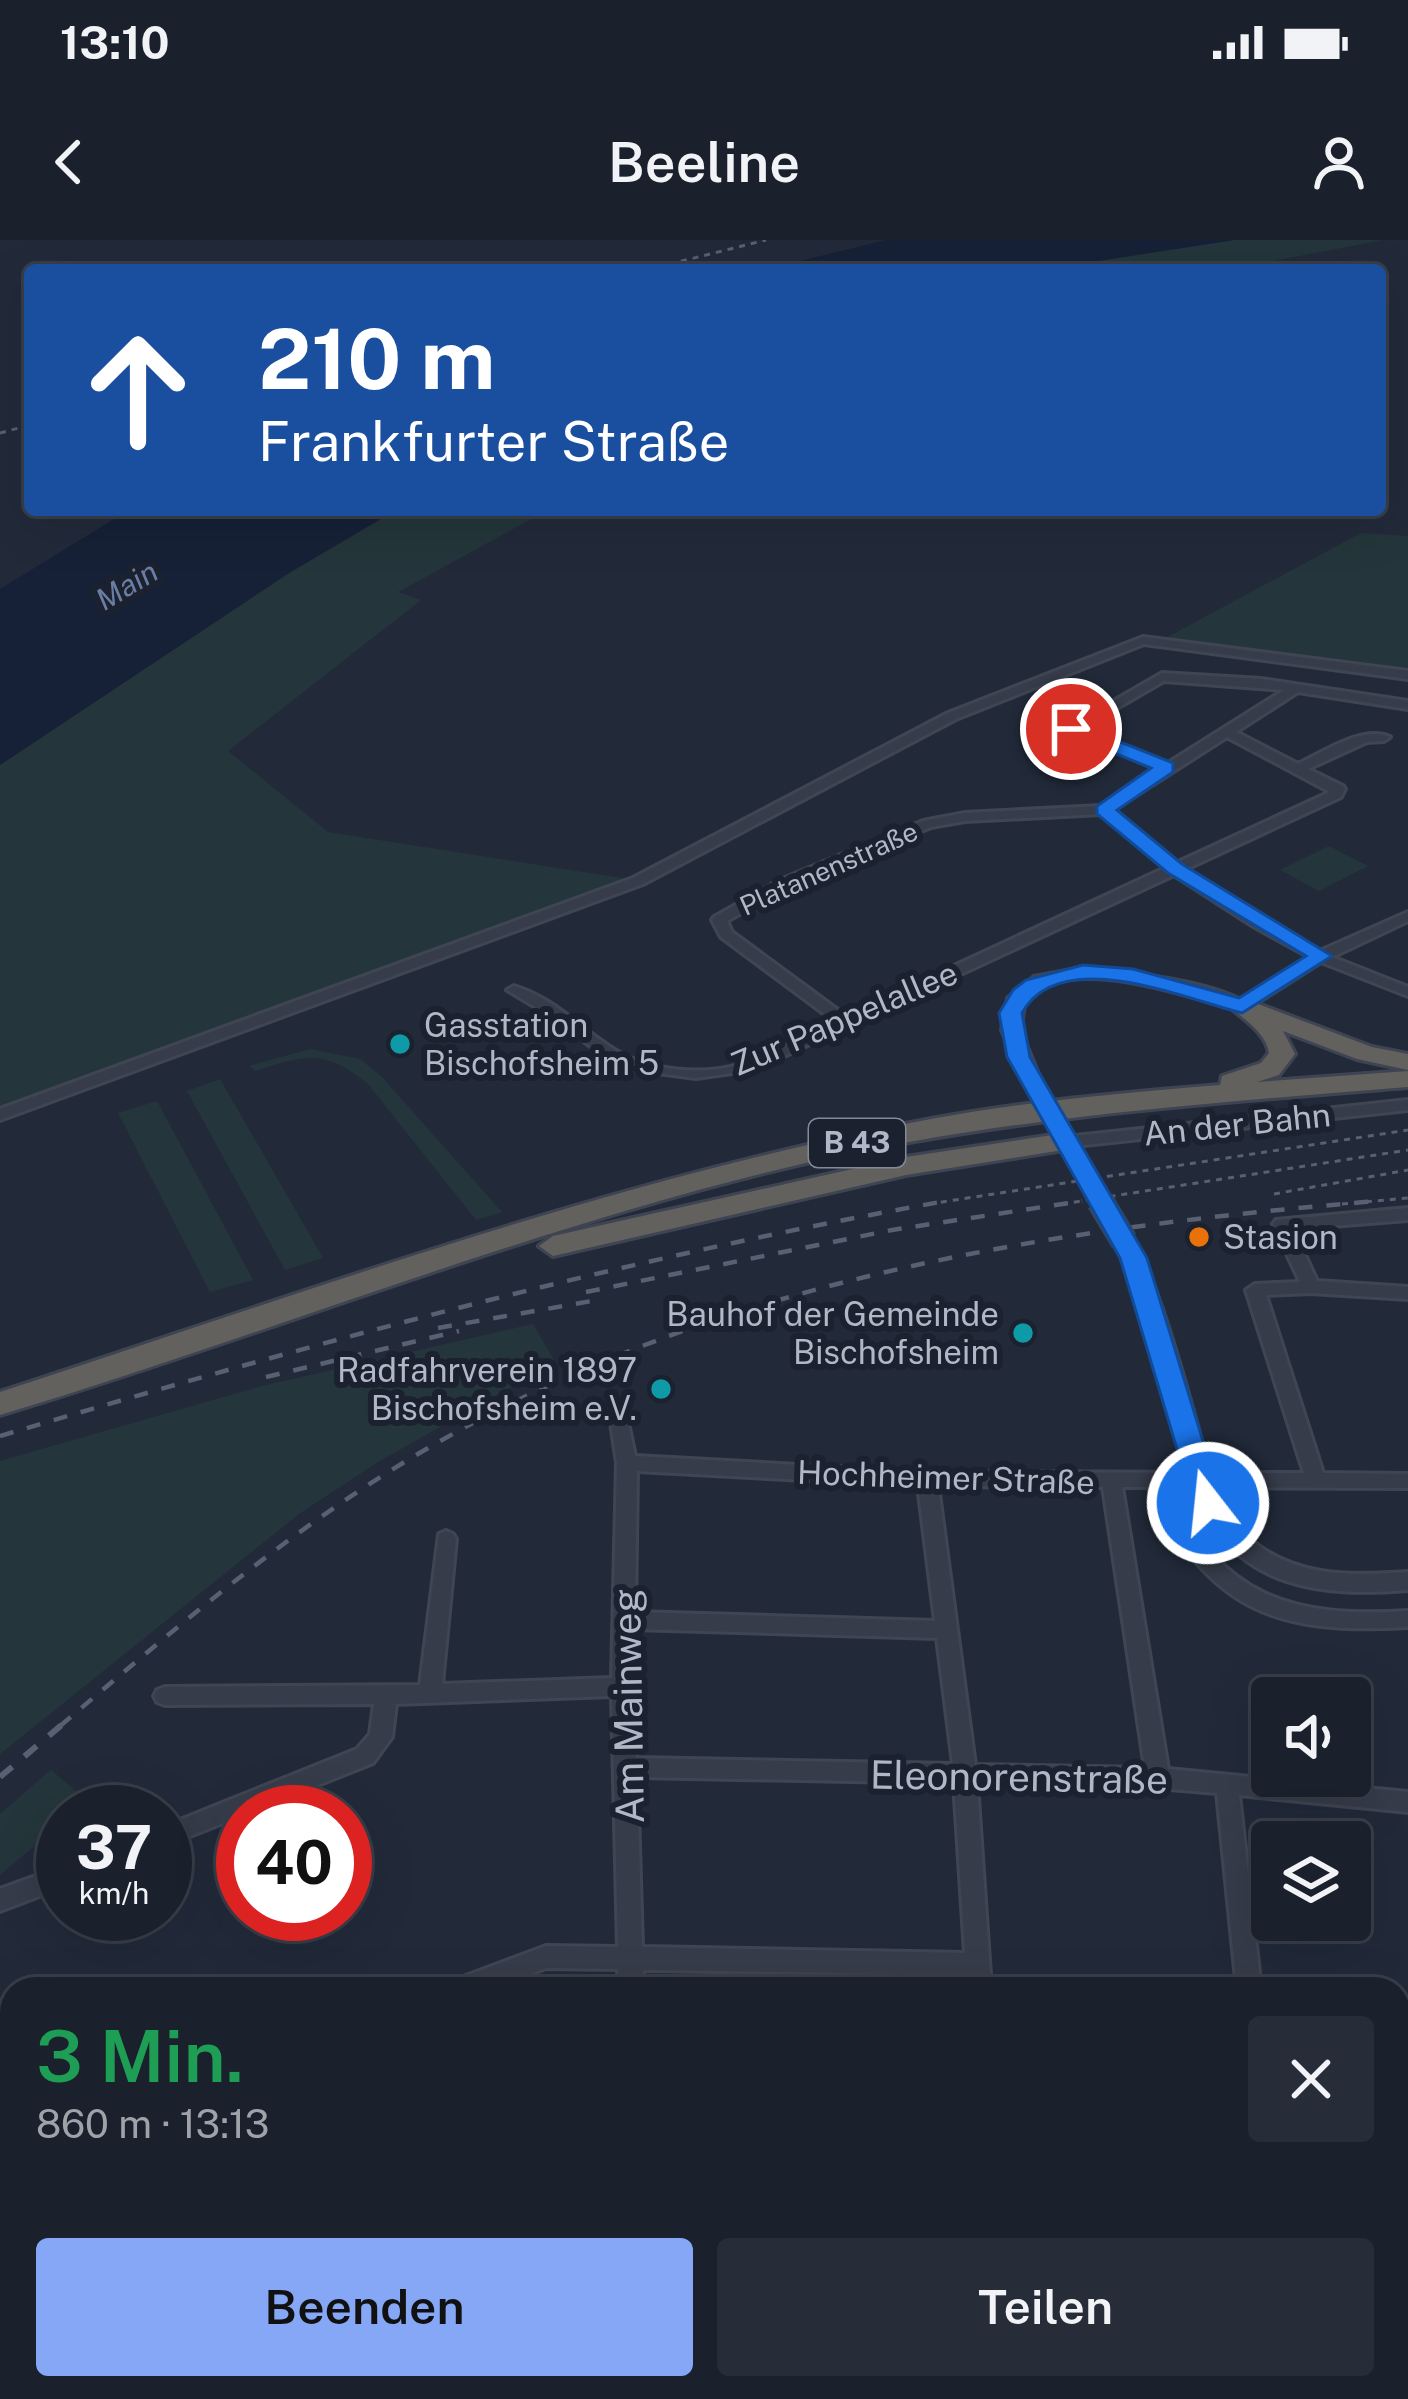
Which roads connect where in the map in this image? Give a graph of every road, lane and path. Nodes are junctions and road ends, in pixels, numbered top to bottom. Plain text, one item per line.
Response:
1 (1408, 675) edge
2 (1293, 690) junction
3 (1408, 706) edge
4 (1226, 732) junction
5 (1384, 737) dead end
6 (1166, 767) junction
7 (1299, 768) junction
8 (1104, 810) junction
9 (1175, 869) junction
10 (1408, 916) edge
11 (1321, 956) junction
12 (514, 990) dead end
13 (1408, 992) edge
14 (1242, 1006) junction
15 (845, 1022) junction
16 (1408, 1071) edge
17 (1200, 1087) junction
18 (1408, 1106) edge
19 (0, 1115) edge
20 (1066, 1141) junction
21 (1408, 1214) edge
22 (1308, 1287) junction
23 (1408, 1292) edge
24 (324, 1297) junction
25 (0, 1393) edge
26 (0, 1404) edge
27 (620, 1423) dead end
28 (627, 1463) junction
29 (927, 1480) junction
30 (1316, 1480) junction
31 (1155, 1481) junction
32 (1408, 1481) edge
33 (1112, 1483) junction
34 (446, 1539) dead end
35 (1408, 1581) edge
36 (1408, 1618) edge
37 (626, 1620) junction
38 (946, 1630) junction
39 (623, 1687) junction
40 (430, 1694) junction
41 (386, 1695) junction
42 (165, 1696) dead end
43 (629, 1767) junction
44 (965, 1775) junction
45 (1158, 1778) junction
46 (1227, 1784) junction
47 (1408, 1802) edge
48 (192, 1825) edge
49 (36, 1886) edge
50 (0, 1900) edge
51 (630, 1955) junction
52 (979, 1976) edge
53 (492, 1977) edge
54 (631, 1977) edge
55 (1248, 1977) edge

1 - 19 street
2 - 3 street
2 - 4 street
2 - 6 street
4 - 6 street
4 - 7 street
5 - 7 street
6 - 8 street
7 - 9 street, Zur Pappelallee
8 - 9 street
8 - 15 street, Platanenstraße
9 - 11 street
9 - 15 street, Zur Pappelallee
10 - 11 street
11 - 13 street
11 - 14 street
12 - 15 street, Zur Pappelallee
14 - 16 highway
14 - 17 highway
14 - 20 street, bridge
16 - 17 highway, B 43
16 - 24 highway, B 43
17 - 25 highway, B 43
18 - 20 street, An der Bahn
20 - 24 highway
20 - 35 street, bridge
21 - 22 street
22 - 23 street
22 - 30 street
24 - 26 highway, B 43
27 - 28 street, Am Mainweg
28 - 29 street, Hochheimer Straße
28 - 37 street, Am Mainweg
29 - 33 street, Hochheimer Straße
29 - 38 street
30 - 31 street, Hochheimer Straße
30 - 32 street, Hochheimer Straße
31 - 33 street, Hochheimer Straße
31 - 36 street
33 - 45 street
34 - 40 street
37 - 38 street
37 - 39 street, Am Mainweg
38 - 44 street
39 - 40 street
39 - 43 street, Am Mainweg
40 - 41 street
41 - 42 street
41 - 48 street
43 - 44 street, Eleonorenstraße
43 - 51 street, Am Mainweg
44 - 45 street, Eleonorenstraße
44 - 52 street
45 - 46 street, Eleonorenstraße
46 - 47 street, Eleonorenstraße
46 - 55 street
49 - 50 street
51 - 52 street
51 - 53 street
51 - 54 street, Am Mainweg

